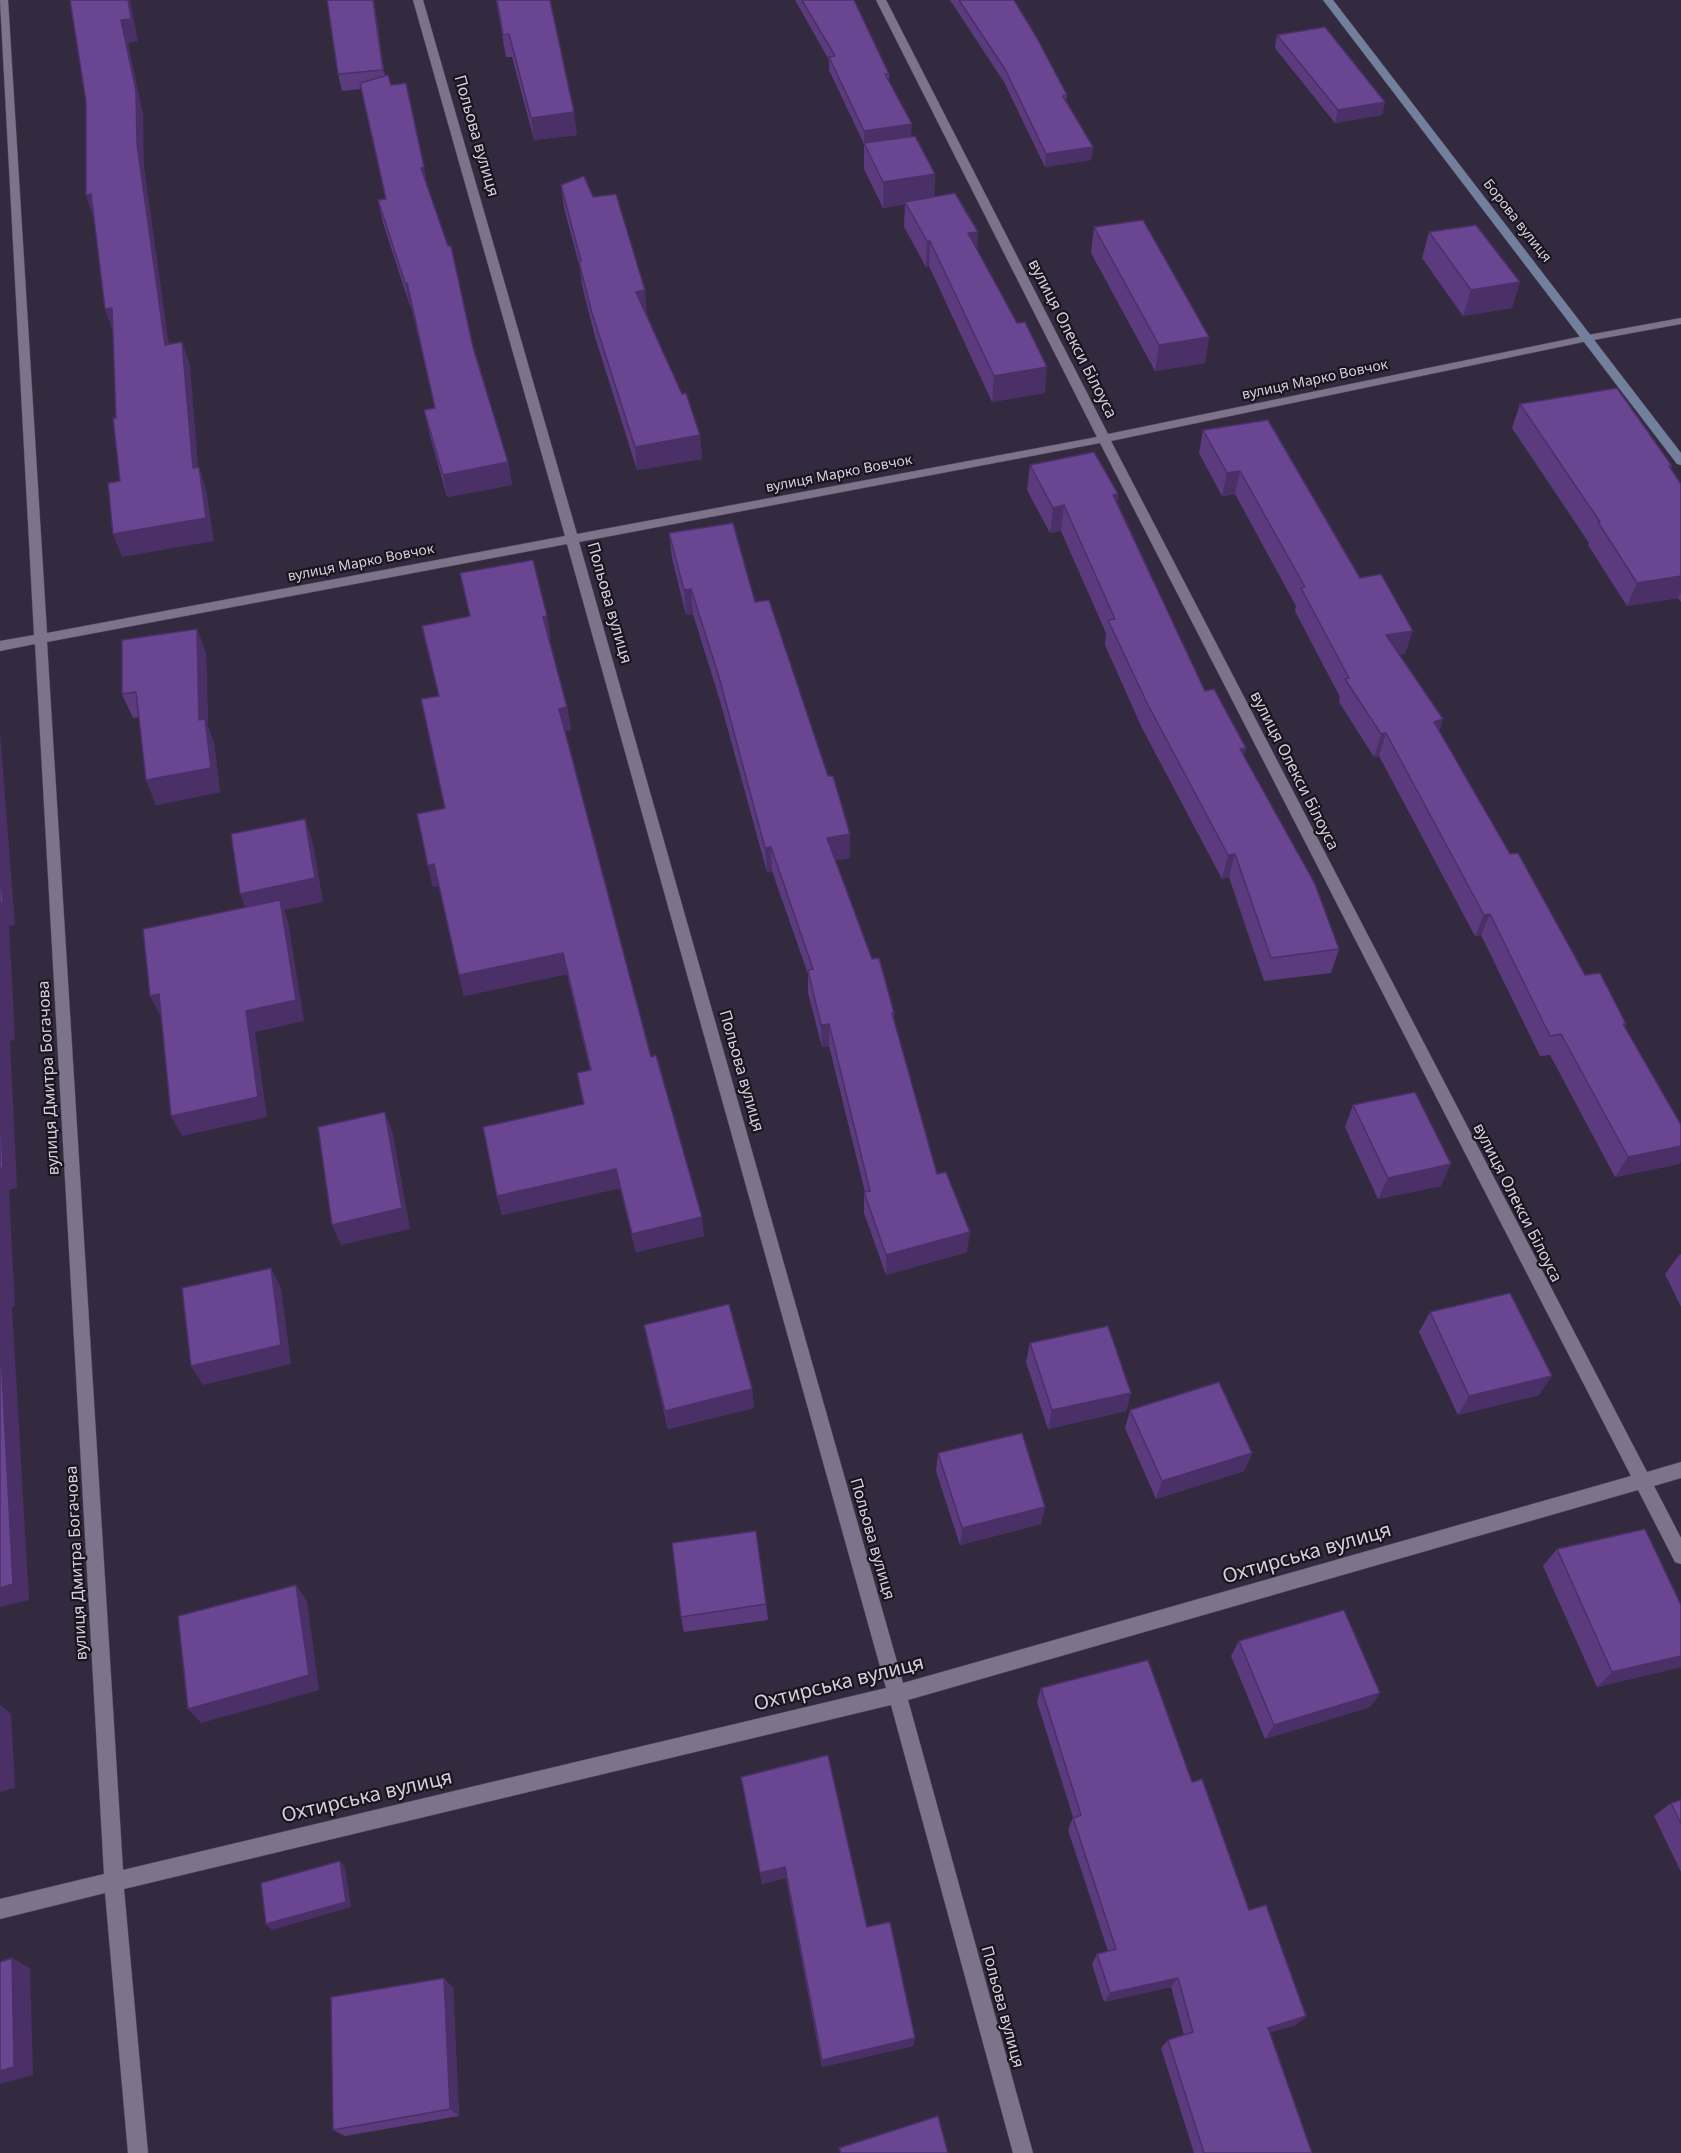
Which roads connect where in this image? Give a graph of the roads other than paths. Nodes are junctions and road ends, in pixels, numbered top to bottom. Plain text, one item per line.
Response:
1 (3, 0) edge
2 (418, 0) edge
3 (881, 0) edge
4 (1328, 0) edge
5 (1681, 321) edge
6 (1588, 338) junction
7 (1104, 440) junction
8 (1681, 461) edge
9 (573, 539) junction
10 (42, 639) junction
11 (0, 646) edge
12 (1681, 1470) edge
13 (1642, 1481) junction
14 (1681, 1556) edge
15 (897, 1694) junction
16 (114, 1881) junction
17 (0, 1909) edge
18 (138, 2153) edge
19 (1023, 2153) edge

1 - 10 street, вулиця Дмитра Богачова
2 - 9 street, Польова вулиця
3 - 7 street, вулиця Олекси Білоуса
4 - 6 street, Борова вулиця
5 - 6 street, вулиця Марко Вовчок
6 - 7 street, вулиця Марко Вовчок
6 - 8 street, Борова вулиця
7 - 9 street, вулиця Марко Вовчок
7 - 13 street, вулиця Олекси Білоуса
9 - 10 street, вулиця Марко Вовчок
9 - 15 street, Польова вулиця
10 - 11 street, вулиця Марко Вовчок
10 - 16 street, вулиця Дмитра Богачова
12 - 13 street, Охтирська вулиця
13 - 14 street, вулиця Олекси Білоуса
13 - 15 street, Охтирська вулиця
15 - 16 street, Охтирська вулиця
15 - 19 street, Польова вулиця
16 - 17 street, Охтирська вулиця
16 - 18 street, вулиця Дмитра Богачова

